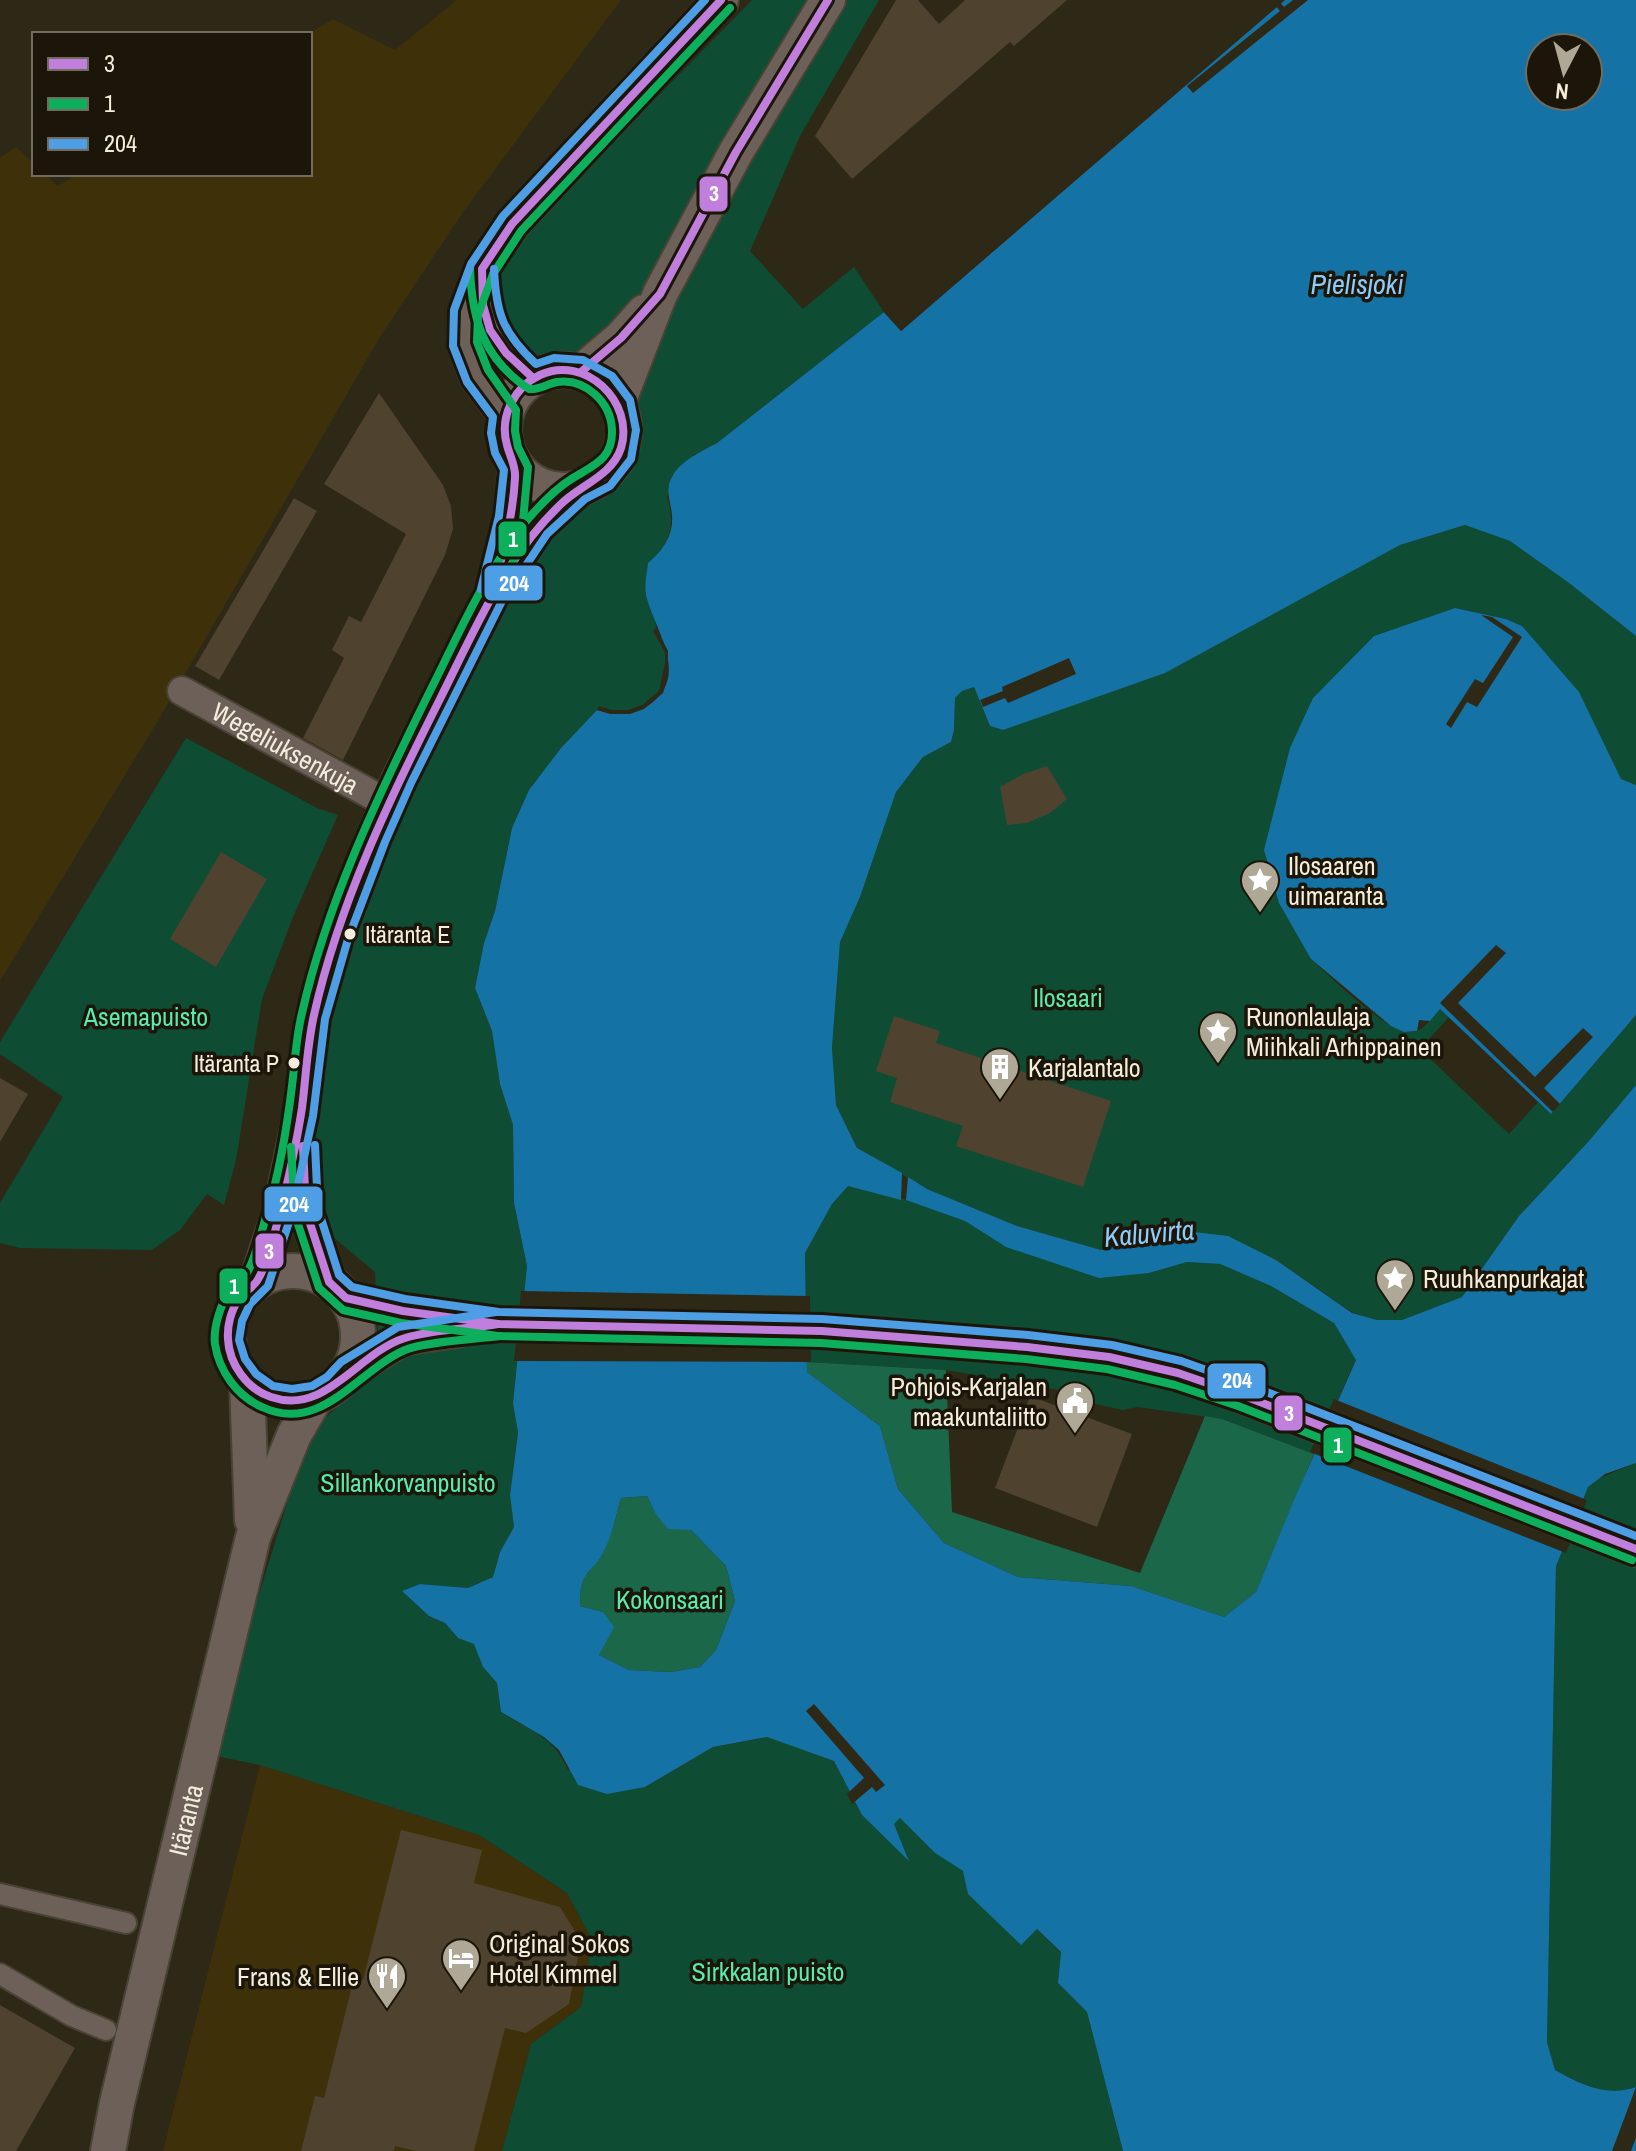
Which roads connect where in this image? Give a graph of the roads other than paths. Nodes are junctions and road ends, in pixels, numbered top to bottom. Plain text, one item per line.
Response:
1 (721, 0) edge
2 (828, 0) edge
3 (482, 269) junction
4 (660, 294) junction
5 (581, 372) junction
6 (533, 378) junction
7 (618, 403) junction
8 (505, 414) junction
9 (516, 467) junction
10 (578, 489) junction
11 (492, 595) junction
12 (182, 691) dead end
13 (389, 804) junction
14 (301, 1114) junction
15 (257, 1281) junction
16 (337, 1290) junction
17 (498, 1324) junction
18 (348, 1372) junction
19 (247, 1383) junction
20 (316, 1397) junction
21 (253, 1537) junction
22 (1636, 1549) edge
23 (0, 1894) edge
24 (126, 1923) dead end
25 (0, 1974) edge
26 (106, 2030) dead end
27 (117, 2103) junction
28 (98, 2151) edge
29 (108, 2151) edge

1 - 3 street
2 - 4 street
3 - 6 street
3 - 8 street
4 - 5 street
4 - 7 street
5 - 6 street
5 - 7 street
6 - 8 street
7 - 10 street
8 - 9 street
9 - 10 street
9 - 11 street
10 - 11 street
11 - 13 street
12 - 13 street, Wegeliuksenkuja
13 - 14 street
14 - 15 street
14 - 16 street
15 - 16 street
15 - 19 street
16 - 17 street
16 - 18 street
17 - 18 street
17 - 22 street
18 - 20 street
19 - 20 street
19 - 21 street, Itäranta
20 - 21 street, Itäranta
21 - 27 street, Itäranta
23 - 24 street
25 - 26 street
27 - 28 street, Itäranta
27 - 29 street, Itäranta

